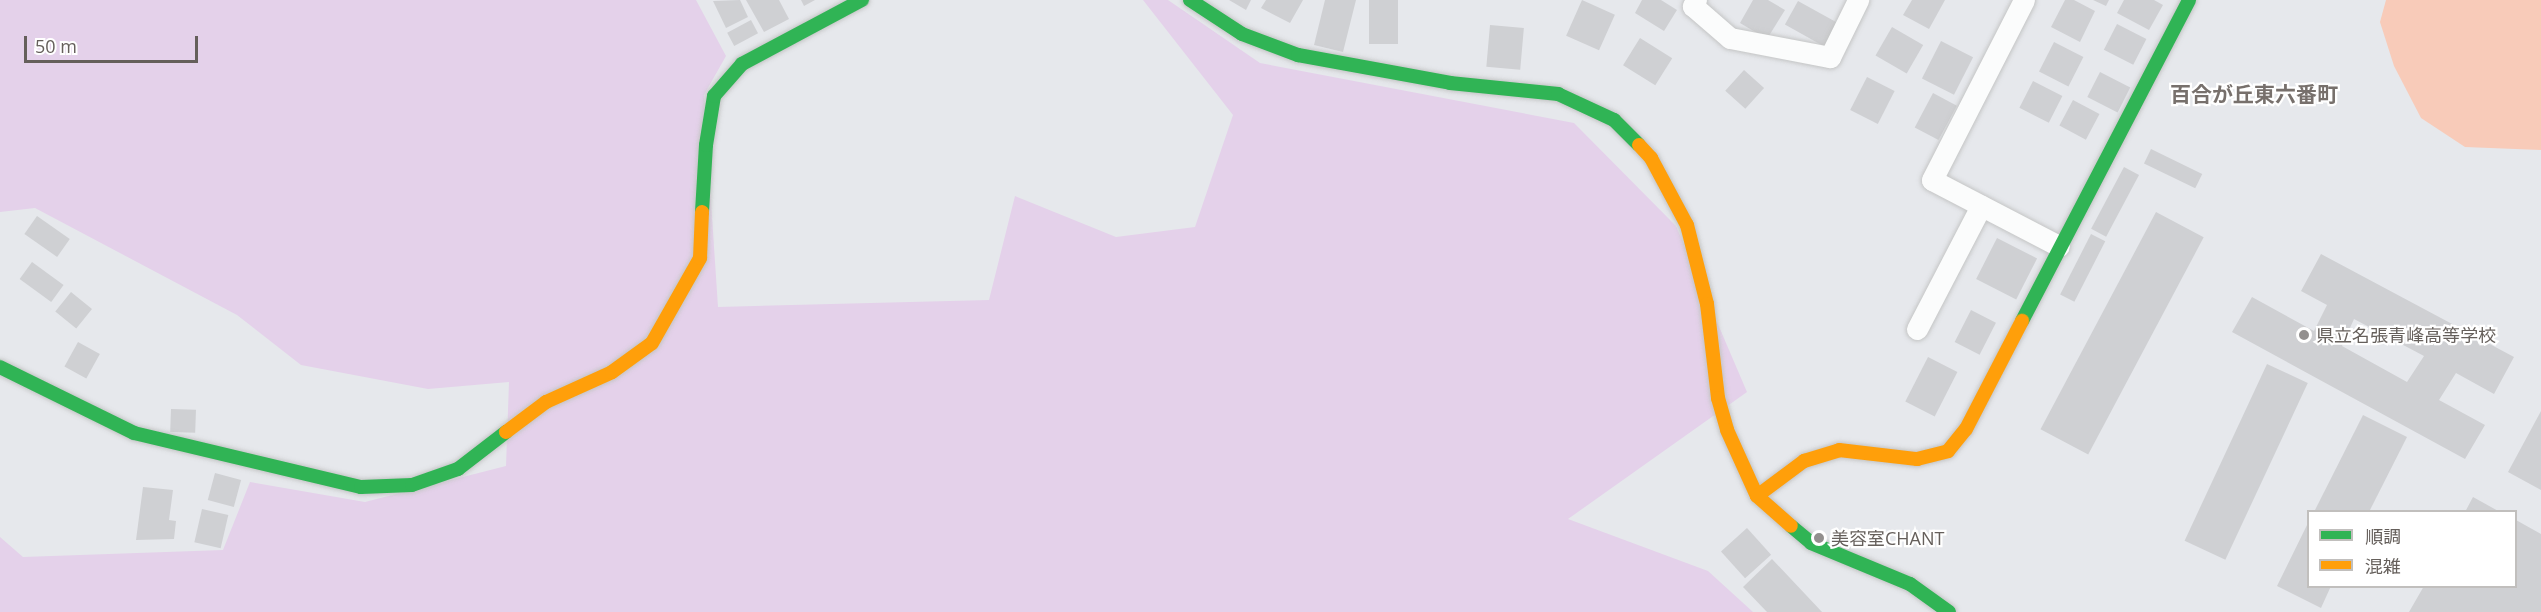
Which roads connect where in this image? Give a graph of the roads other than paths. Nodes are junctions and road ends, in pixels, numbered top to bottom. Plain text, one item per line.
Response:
1 (862, 0) edge
2 (1190, 0) edge
3 (1696, 0) edge
4 (1858, 0) edge
5 (2024, 0) edge
6 (2189, 0) edge
7 (1981, 206) junction
8 (2059, 246) junction
9 (1917, 329) dead end
10 (0, 367) edge
11 (1757, 496) junction
12 (1949, 612) edge

1 - 10 street
2 - 11 street
3 - 4 street
5 - 7 street
6 - 8 street
7 - 8 street
7 - 9 street
8 - 11 street
11 - 12 street

